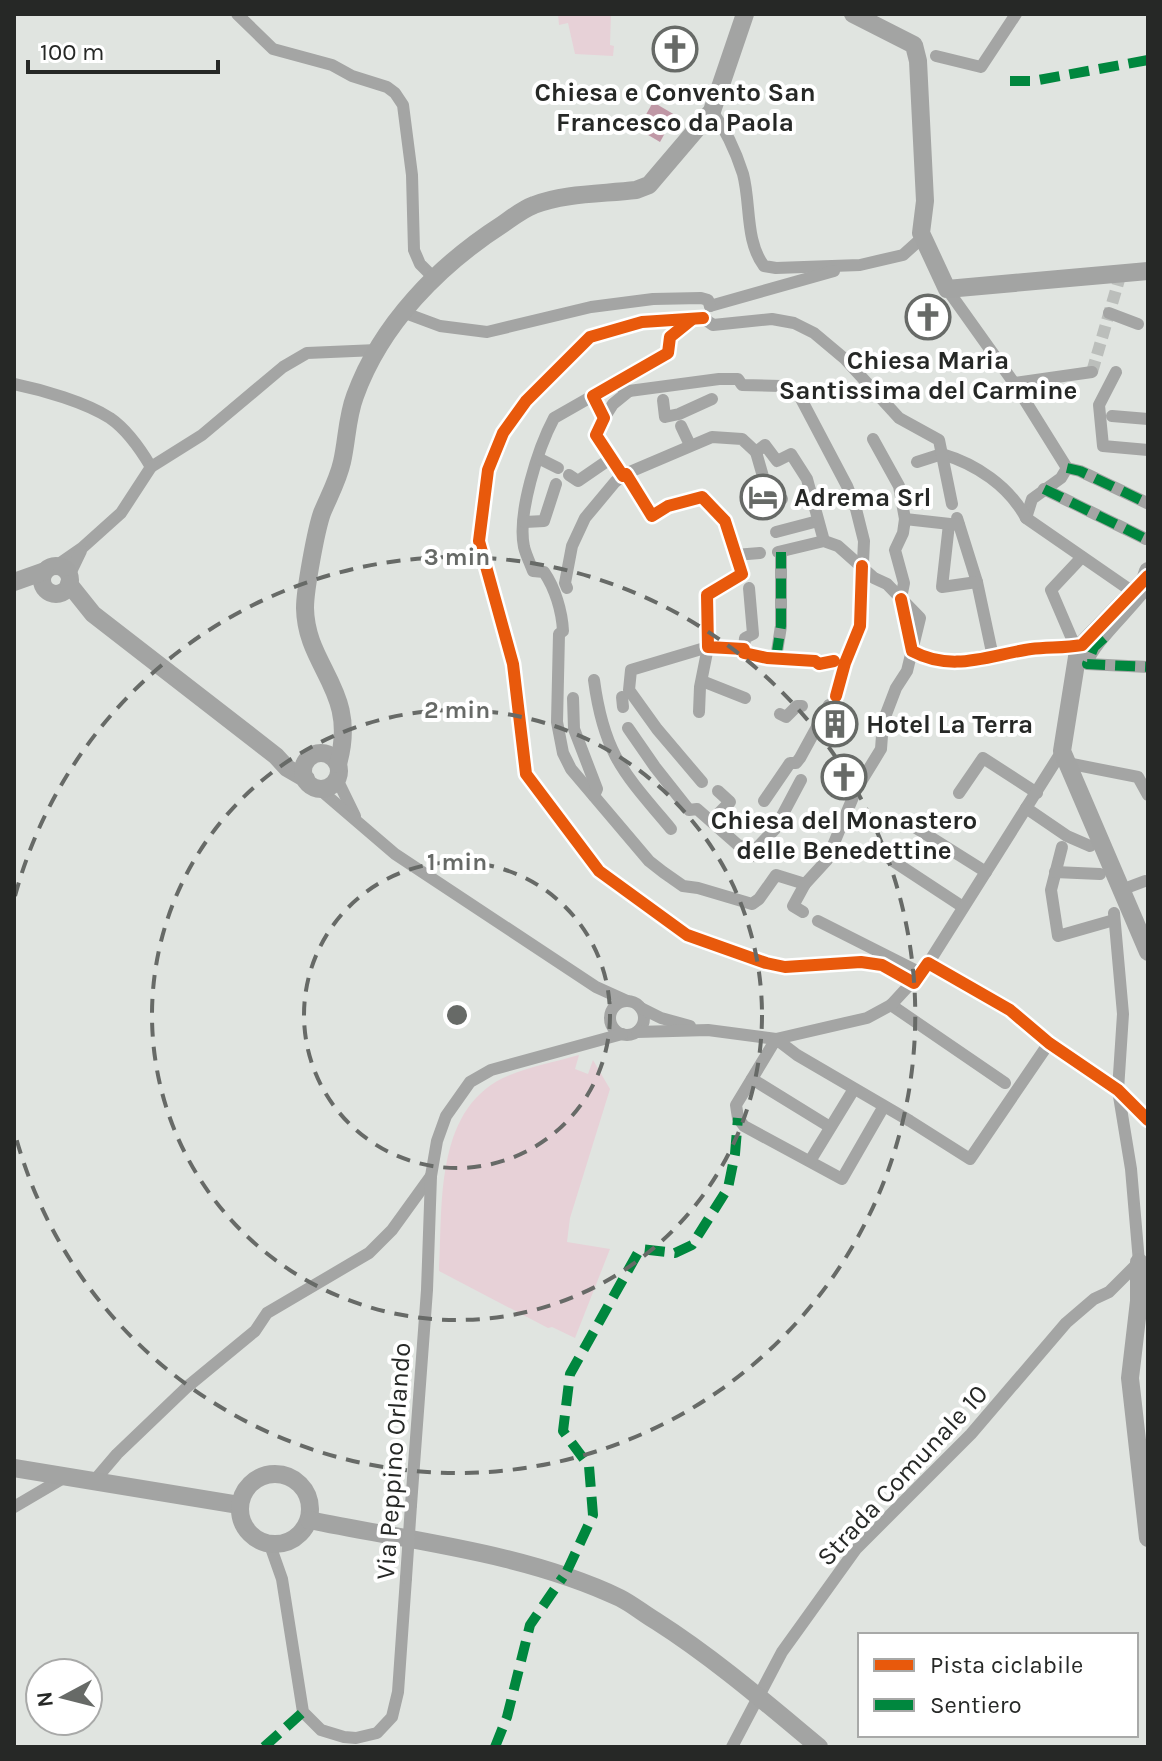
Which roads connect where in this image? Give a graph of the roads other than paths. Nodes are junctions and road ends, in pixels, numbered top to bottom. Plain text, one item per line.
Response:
1 (237, 14) edge
2 (745, 14) edge
3 (853, 14) edge
4 (1016, 14) edge
5 (936, 56) dead end
6 (712, 111) junction
7 (923, 237) junction
8 (860, 265) junction
9 (1148, 271) edge
10 (433, 277) junction
11 (947, 289) junction
12 (710, 306) junction
13 (405, 313) junction
14 (1109, 313) dead end
15 (697, 319) junction
16 (1138, 324) dead end
17 (377, 350) junction
18 (1092, 372) dead end
19 (1116, 372) dead end
20 (1014, 383) junction
21 (14, 384) edge
22 (617, 384) junction
23 (629, 391) junction
24 (593, 396) junction
25 (712, 399) dead end
26 (663, 400) dead end
27 (1112, 416) dead end
28 (604, 418) junction
29 (1148, 419) edge
30 (680, 420) junction
31 (598, 438) dead end
32 (873, 439) dead end
33 (690, 445) junction
34 (1148, 450) edge
35 (756, 452) junction
36 (942, 454) junction
37 (538, 458) junction
38 (917, 462) dead end
39 (151, 467) junction
40 (1067, 468) junction
41 (623, 476) junction
42 (556, 484) dead end
43 (1044, 489) junction
44 (776, 500) dead end
45 (1147, 503) edge
46 (952, 504) dead end
47 (646, 506) dead end
48 (1026, 518) junction
49 (905, 519) junction
50 (818, 521) junction
51 (525, 522) junction
52 (955, 523) junction
53 (776, 532) dead end
54 (731, 534) dead end
55 (1146, 539) edge
56 (824, 541) junction
57 (760, 553) dead end
58 (1082, 557) junction
59 (862, 566) junction
60 (57, 580) junction
61 (1144, 581) edge
62 (977, 582) junction
63 (14, 585) edge
64 (567, 588) dead end
65 (749, 588) dead end
66 (901, 598) junction
67 (1079, 645) junction
68 (708, 647) junction
69 (744, 649) junction
70 (912, 651) junction
71 (993, 657) junction
72 (776, 658) junction
73 (834, 661) dead end
74 (1148, 667) edge
75 (594, 680) dead end
76 (702, 681) junction
77 (573, 698) dead end
78 (745, 698) dead end
79 (802, 706) dead end
80 (699, 712) dead end
81 (780, 714) dead end
82 (342, 727) junction
83 (628, 728) dead end
84 (1064, 757) junction
85 (313, 770) junction
86 (337, 772) junction
87 (801, 780) dead end
88 (702, 782) dead end
89 (718, 791) dead end
90 (959, 793) dead end
91 (1037, 793) junction
92 (1148, 795) edge
93 (594, 796) junction
94 (764, 801) dead end
95 (1026, 808) junction
96 (711, 821) junction
97 (908, 823) dead end
98 (361, 825) junction
99 (671, 829) dead end
100 (1090, 846) dead end
101 (1062, 847) dead end
102 (890, 859) dead end
103 (986, 872) junction
104 (1055, 872) junction
105 (1100, 874) dead end
106 (1145, 881) dead end
107 (805, 884) junction
108 (1121, 890) junction
109 (963, 907) junction
110 (798, 909) dead end
111 (818, 921) dead end
112 (1146, 944) edge
113 (921, 973) junction
114 (596, 987) junction
115 (627, 1001) junction
116 (891, 1005) junction
117 (641, 1008) junction
118 (615, 1024) junction
119 (708, 1030) junction
120 (637, 1032) junction
121 (776, 1039) junction
122 (1049, 1043) junction
123 (752, 1079) junction
124 (1005, 1083) dead end
125 (854, 1089) junction
126 (1118, 1090) junction
127 (884, 1106) junction
128 (1148, 1120) edge
129 (830, 1127) junction
130 (810, 1161) junction
131 (431, 1176) junction
132 (1139, 1262) junction
133 (14, 1468) edge
134 (65, 1477) junction
135 (94, 1481) junction
136 (239, 1505) junction
137 (14, 1507) edge
138 (309, 1520) junction
139 (1147, 1529) edge
140 (270, 1545) junction
141 (760, 1697) junction
142 (732, 1747) edge
143 (819, 1747) edge

1 - 10 street
2 - 6 street
3 - 7 street
4 - 5 street
6 - 8 street
6 - 10 street
7 - 8 street
7 - 11 street
8 - 12 street
9 - 11 street
10 - 13 street
11 - 20 street
12 - 13 street
12 - 15 street
13 - 17 street
14 - 16 street
15 - 22 street
15 - 36 street
15 - 113 street
17 - 39 street
17 - 82 street
18 - 20 street
19 - 34 street
20 - 40 street
21 - 39 street
22 - 23 street
22 - 24 street
23 - 28 street
23 - 59 street
24 - 28 street
24 - 37 street
25 - 30 street
26 - 30 street
27 - 29 street
28 - 31 street
30 - 33 street
32 - 49 street
33 - 35 street
33 - 41 street
35 - 44 street
35 - 50 street
36 - 38 street
36 - 46 street
36 - 48 street
37 - 41 street
37 - 51 street
39 - 60 street
40 - 43 street
40 - 45 street
41 - 64 street
42 - 51 street
43 - 48 street
43 - 55 street
47 - 54 street
48 - 58 street
49 - 52 street
49 - 66 street
50 - 53 street
50 - 56 street
51 - 93 street
52 - 62 street
52 - 62 street
56 - 59 street
56 - 72 street
57 - 68 street
58 - 61 street
58 - 67 street
59 - 66 street
59 - 94 street
60 - 63 street
60 - 85 street
61 - 67 street
61 - 74 street
62 - 71 street
65 - 69 street
66 - 70 street
67 - 71 street
67 - 84 street
68 - 69 street
68 - 76 street
68 - 88 street
69 - 72 street
70 - 71 street
70 - 107 street
72 - 73 street
75 - 99 street
76 - 78 street
76 - 80 street
77 - 93 street
79 - 81 street
82 - 85 street
82 - 86 street
83 - 96 street
84 - 91 street
84 - 92 street
84 - 108 street
85 - 86 street
85 - 86 street
85 - 98 street
86 - 98 street
87 - 96 street
89 - 96 street
90 - 91 street
91 - 95 street
93 - 107 street
95 - 100 street
95 - 103 street
97 - 103 street
98 - 114 street
101 - 104 street
102 - 109 street
103 - 109 street
104 - 105 street
104 - 126 street
106 - 108 street
107 - 110 street
108 - 112 street
109 - 113 street
111 - 113 street
113 - 116 street
113 - 122 street
114 - 115 street
114 - 118 street
115 - 117 street
115 - 118 street
116 - 121 street
116 - 124 street
117 - 119 street
117 - 120 street
118 - 120 street
118 - 131 street, Via Peppino Orlando
119 - 120 street
119 - 121 street
121 - 123 street
121 - 125 street
122 - 126 street
122 - 127 street
123 - 129 street
123 - 130 street
125 - 127 street
125 - 129 street
126 - 128 street
126 - 132 street
127 - 130 street
129 - 130 street
131 - 135 street
131 - 140 street, Via Peppino Orlando, bridge
132 - 139 street
132 - 141 street, Strada Comunale 10
133 - 134 street
134 - 135 street
134 - 137 street
135 - 136 street
136 - 138 street
136 - 140 street
138 - 140 street
138 - 141 street
141 - 142 street, Strada Comunale 10
141 - 143 street

